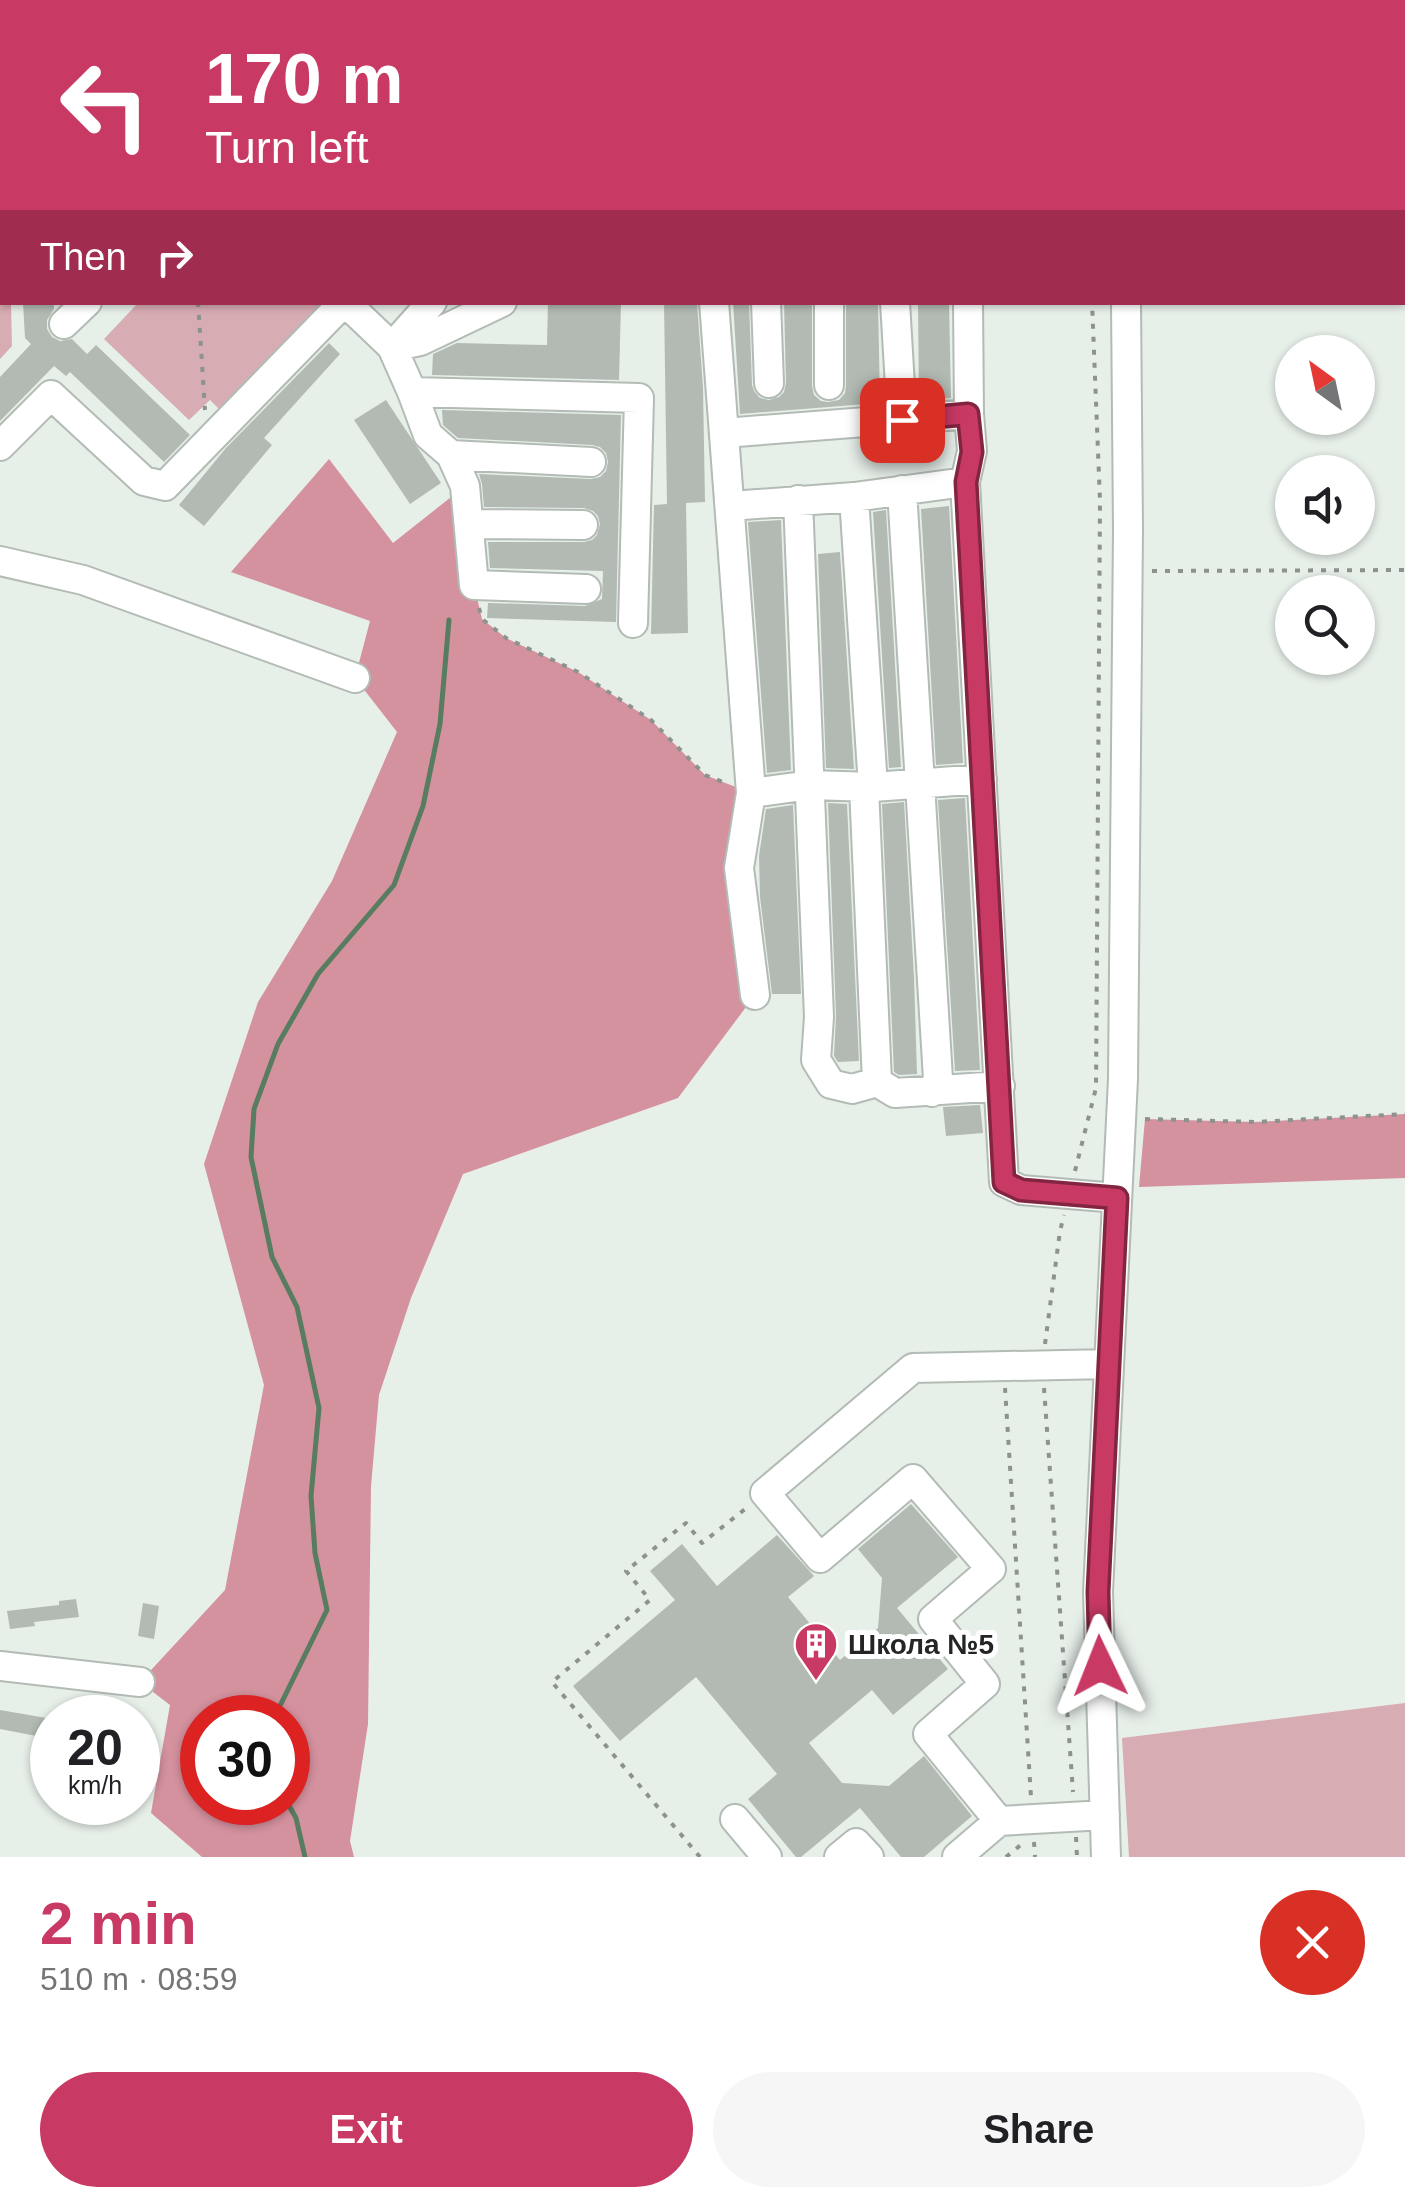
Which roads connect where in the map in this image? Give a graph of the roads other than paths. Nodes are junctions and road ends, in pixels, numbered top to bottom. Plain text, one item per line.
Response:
1 (84, 305) edge
2 (341, 305) edge
3 (347, 305) edge
4 (429, 305) edge
5 (496, 305) edge
6 (714, 305) edge
7 (766, 305) edge
8 (829, 305) edge
9 (896, 305) edge
10 (968, 305) edge
11 (1126, 305) edge
12 (64, 324) dead end
13 (392, 347) junction
14 (769, 384) dead end
15 (828, 385) dead end
16 (412, 392) junction
17 (968, 414) junction
18 (902, 420) junction
19 (724, 433) junction
20 (0, 446) edge
21 (451, 455) junction
22 (591, 462) dead end
23 (966, 482) junction
24 (902, 490) junction
25 (854, 497) junction
26 (798, 500) junction
27 (730, 506) junction
28 (470, 524) junction
29 (582, 525) dead end
30 (0, 561) edge
31 (586, 588) dead end
32 (633, 624) dead end
33 (354, 678) dead end
34 (982, 780) junction
35 (810, 785) junction
36 (922, 785) junction
37 (869, 786) junction
38 (751, 792) junction
39 (755, 994) dead end
40 (876, 1082) junction
41 (1000, 1086) junction
42 (932, 1092) junction
43 (1117, 1198) junction
44 (1109, 1364) junction
45 (0, 1666) edge
46 (140, 1682) dead end
47 (1105, 1815) junction
48 (734, 1819) dead end
49 (999, 1821) junction
50 (767, 1857) edge
51 (839, 1857) edge
52 (868, 1857) edge
53 (956, 1857) edge
54 (1106, 1857) edge

1 - 12 street
2 - 20 street
3 - 13 street
4 - 13 street
5 - 13 street
6 - 19 street
7 - 14 street
8 - 15 street
9 - 18 street
10 - 17 street
11 - 43 street
13 - 16 street
16 - 21 street
16 - 32 street
17 - 18 street
17 - 23 street
18 - 19 street
19 - 27 street
21 - 22 street
21 - 28 street
23 - 24 street
23 - 34 street
24 - 25 street
24 - 36 street
25 - 26 street
25 - 37 street
26 - 27 street
26 - 35 street
27 - 38 street
28 - 29 street
28 - 31 street
30 - 33 street
34 - 36 street
34 - 41 street
35 - 37 street
35 - 38 street
35 - 40 street
36 - 37 street
36 - 42 street
37 - 40 street
38 - 39 street
40 - 42 street
41 - 42 street
41 - 43 street
43 - 44 street
44 - 47 street
44 - 49 street
45 - 46 street
47 - 49 street
47 - 54 street
48 - 50 street
49 - 53 street
51 - 52 street

